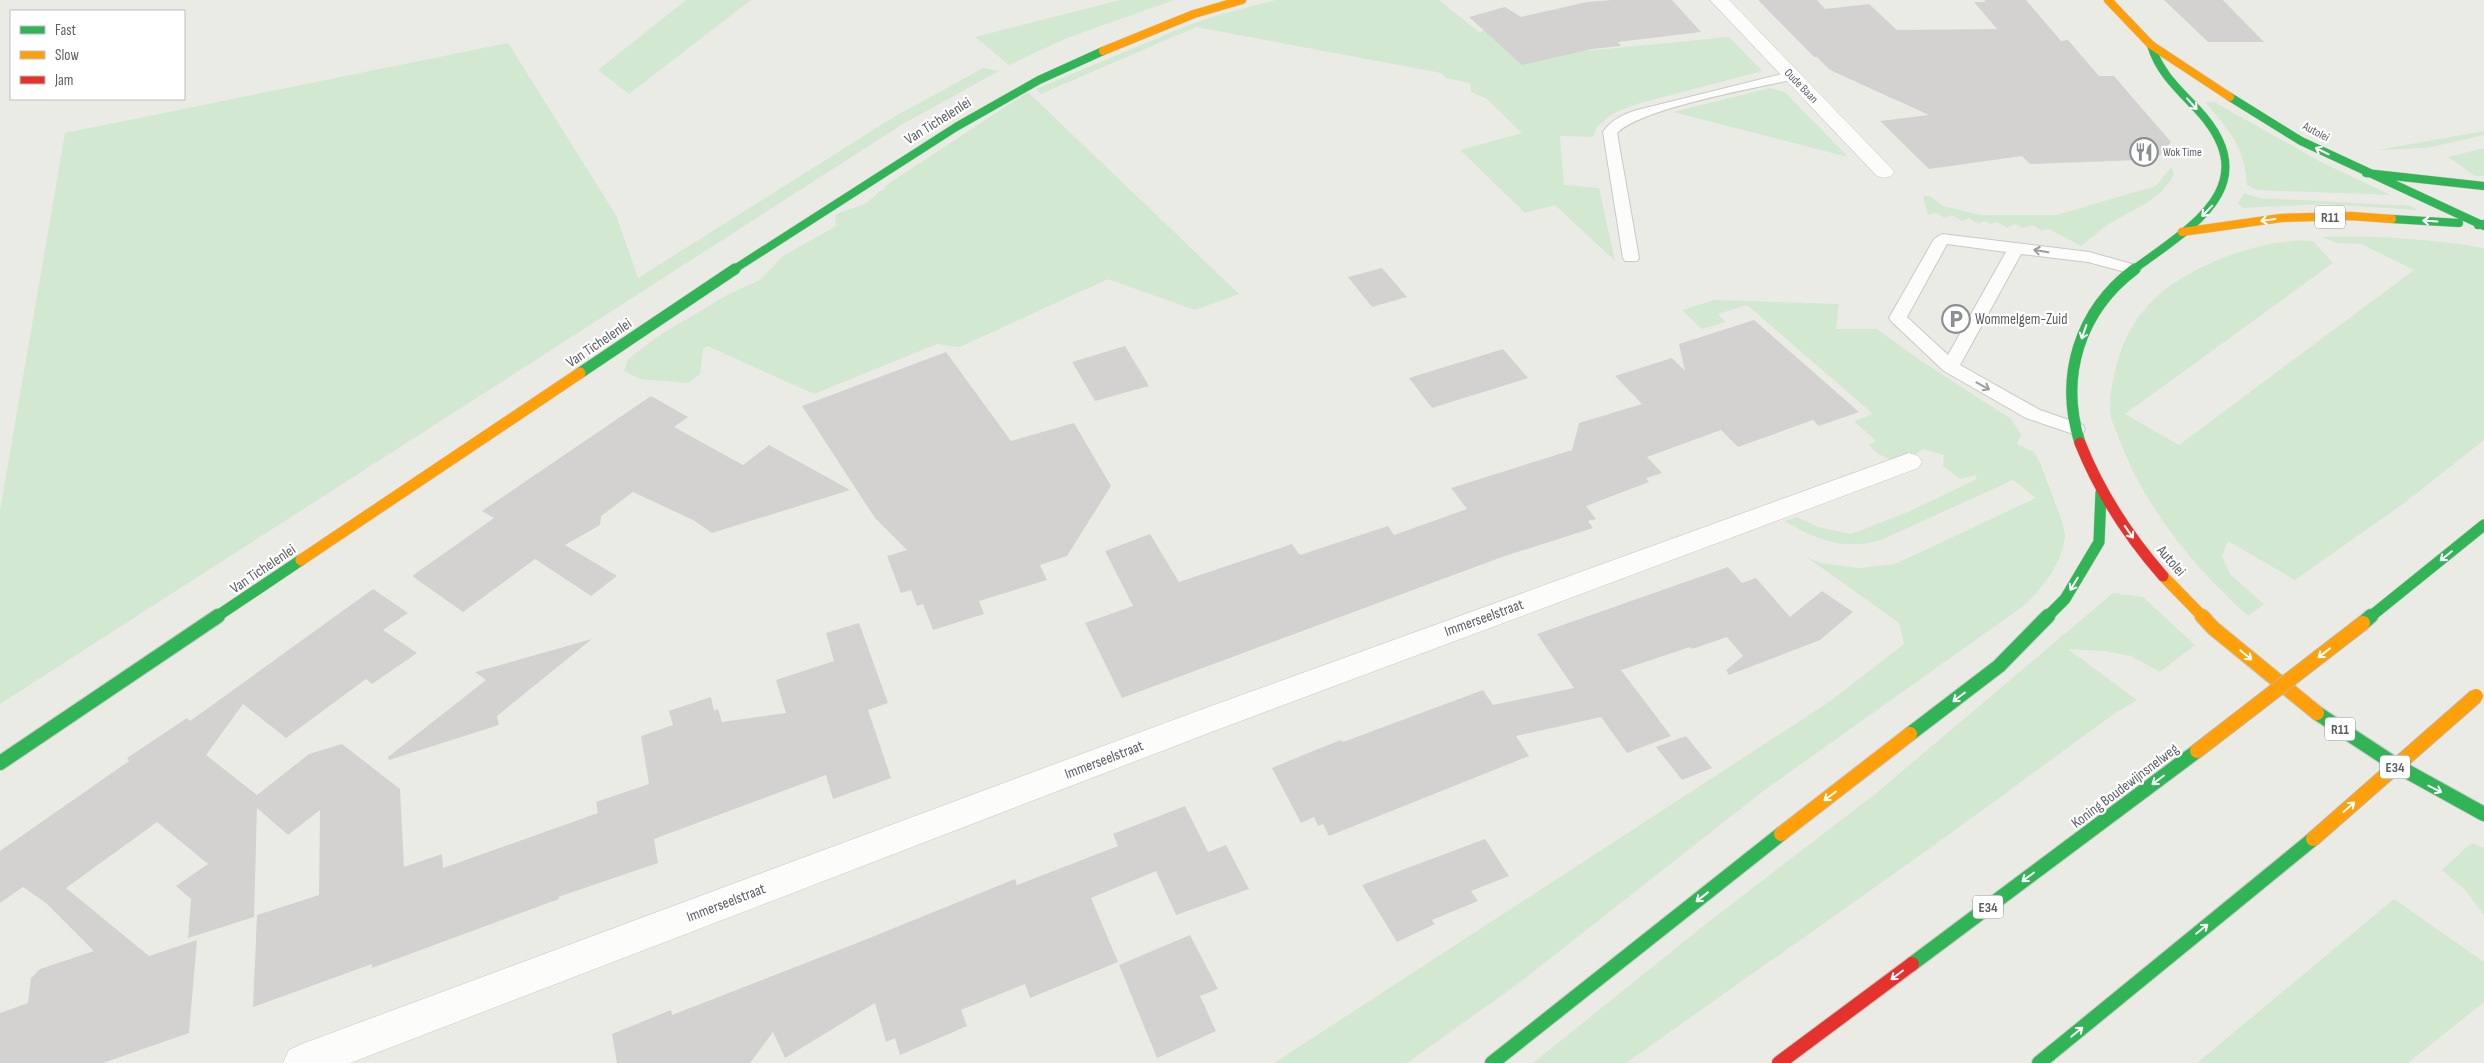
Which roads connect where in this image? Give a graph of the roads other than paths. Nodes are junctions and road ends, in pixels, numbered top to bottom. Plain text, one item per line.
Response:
1 (1242, 0) edge
2 (1719, 0) edge
3 (2108, 0) edge
4 (2151, 45) junction
5 (1790, 76) junction
6 (1884, 172) dead end
7 (2366, 173) junction
8 (2484, 186) edge
9 (2482, 225) edge
10 (2182, 232) junction
11 (2017, 247) junction
12 (1631, 258) dead end
13 (2133, 268) junction
14 (1950, 367) junction
15 (2076, 429) junction
16 (1909, 462) dead end
17 (2101, 492) junction
18 (2484, 525) edge
19 (2480, 692) edge
20 (0, 763) edge
21 (2484, 814) edge
22 (302, 1063) edge
23 (1492, 1063) edge
24 (1779, 1063) edge
25 (2039, 1063) edge

1 - 20 main road, Van Tichelenlei
2 - 5 street, Oude Baan
3 - 4 main road, Autolei / R11
7 -> 4 main road, Autolei / R11
4 -> 10 main road, Autolei / R11
5 - 6 street, Oude Baan
5 - 12 lane
7 - 8 main road
7 - 9 main road, Autolei / R11
9 -> 10 main road, Autolei / R11
10 - 13 main road, Autolei / R11
13 -> 11 lane
11 - 14 lane
11 - 14 lane
13 -> 15 main road, Autolei / R11
14 -> 15 lane
15 - 17 main road, Autolei / R11
16 - 22 street, Immerseelstraat
17 -> 21 main road, Autolei / R11
17 -> 23 main road
18 -> 24 main road, Koning Boudewijnsnelweg / E34, bridge
25 -> 19 main road, E34, bridge

